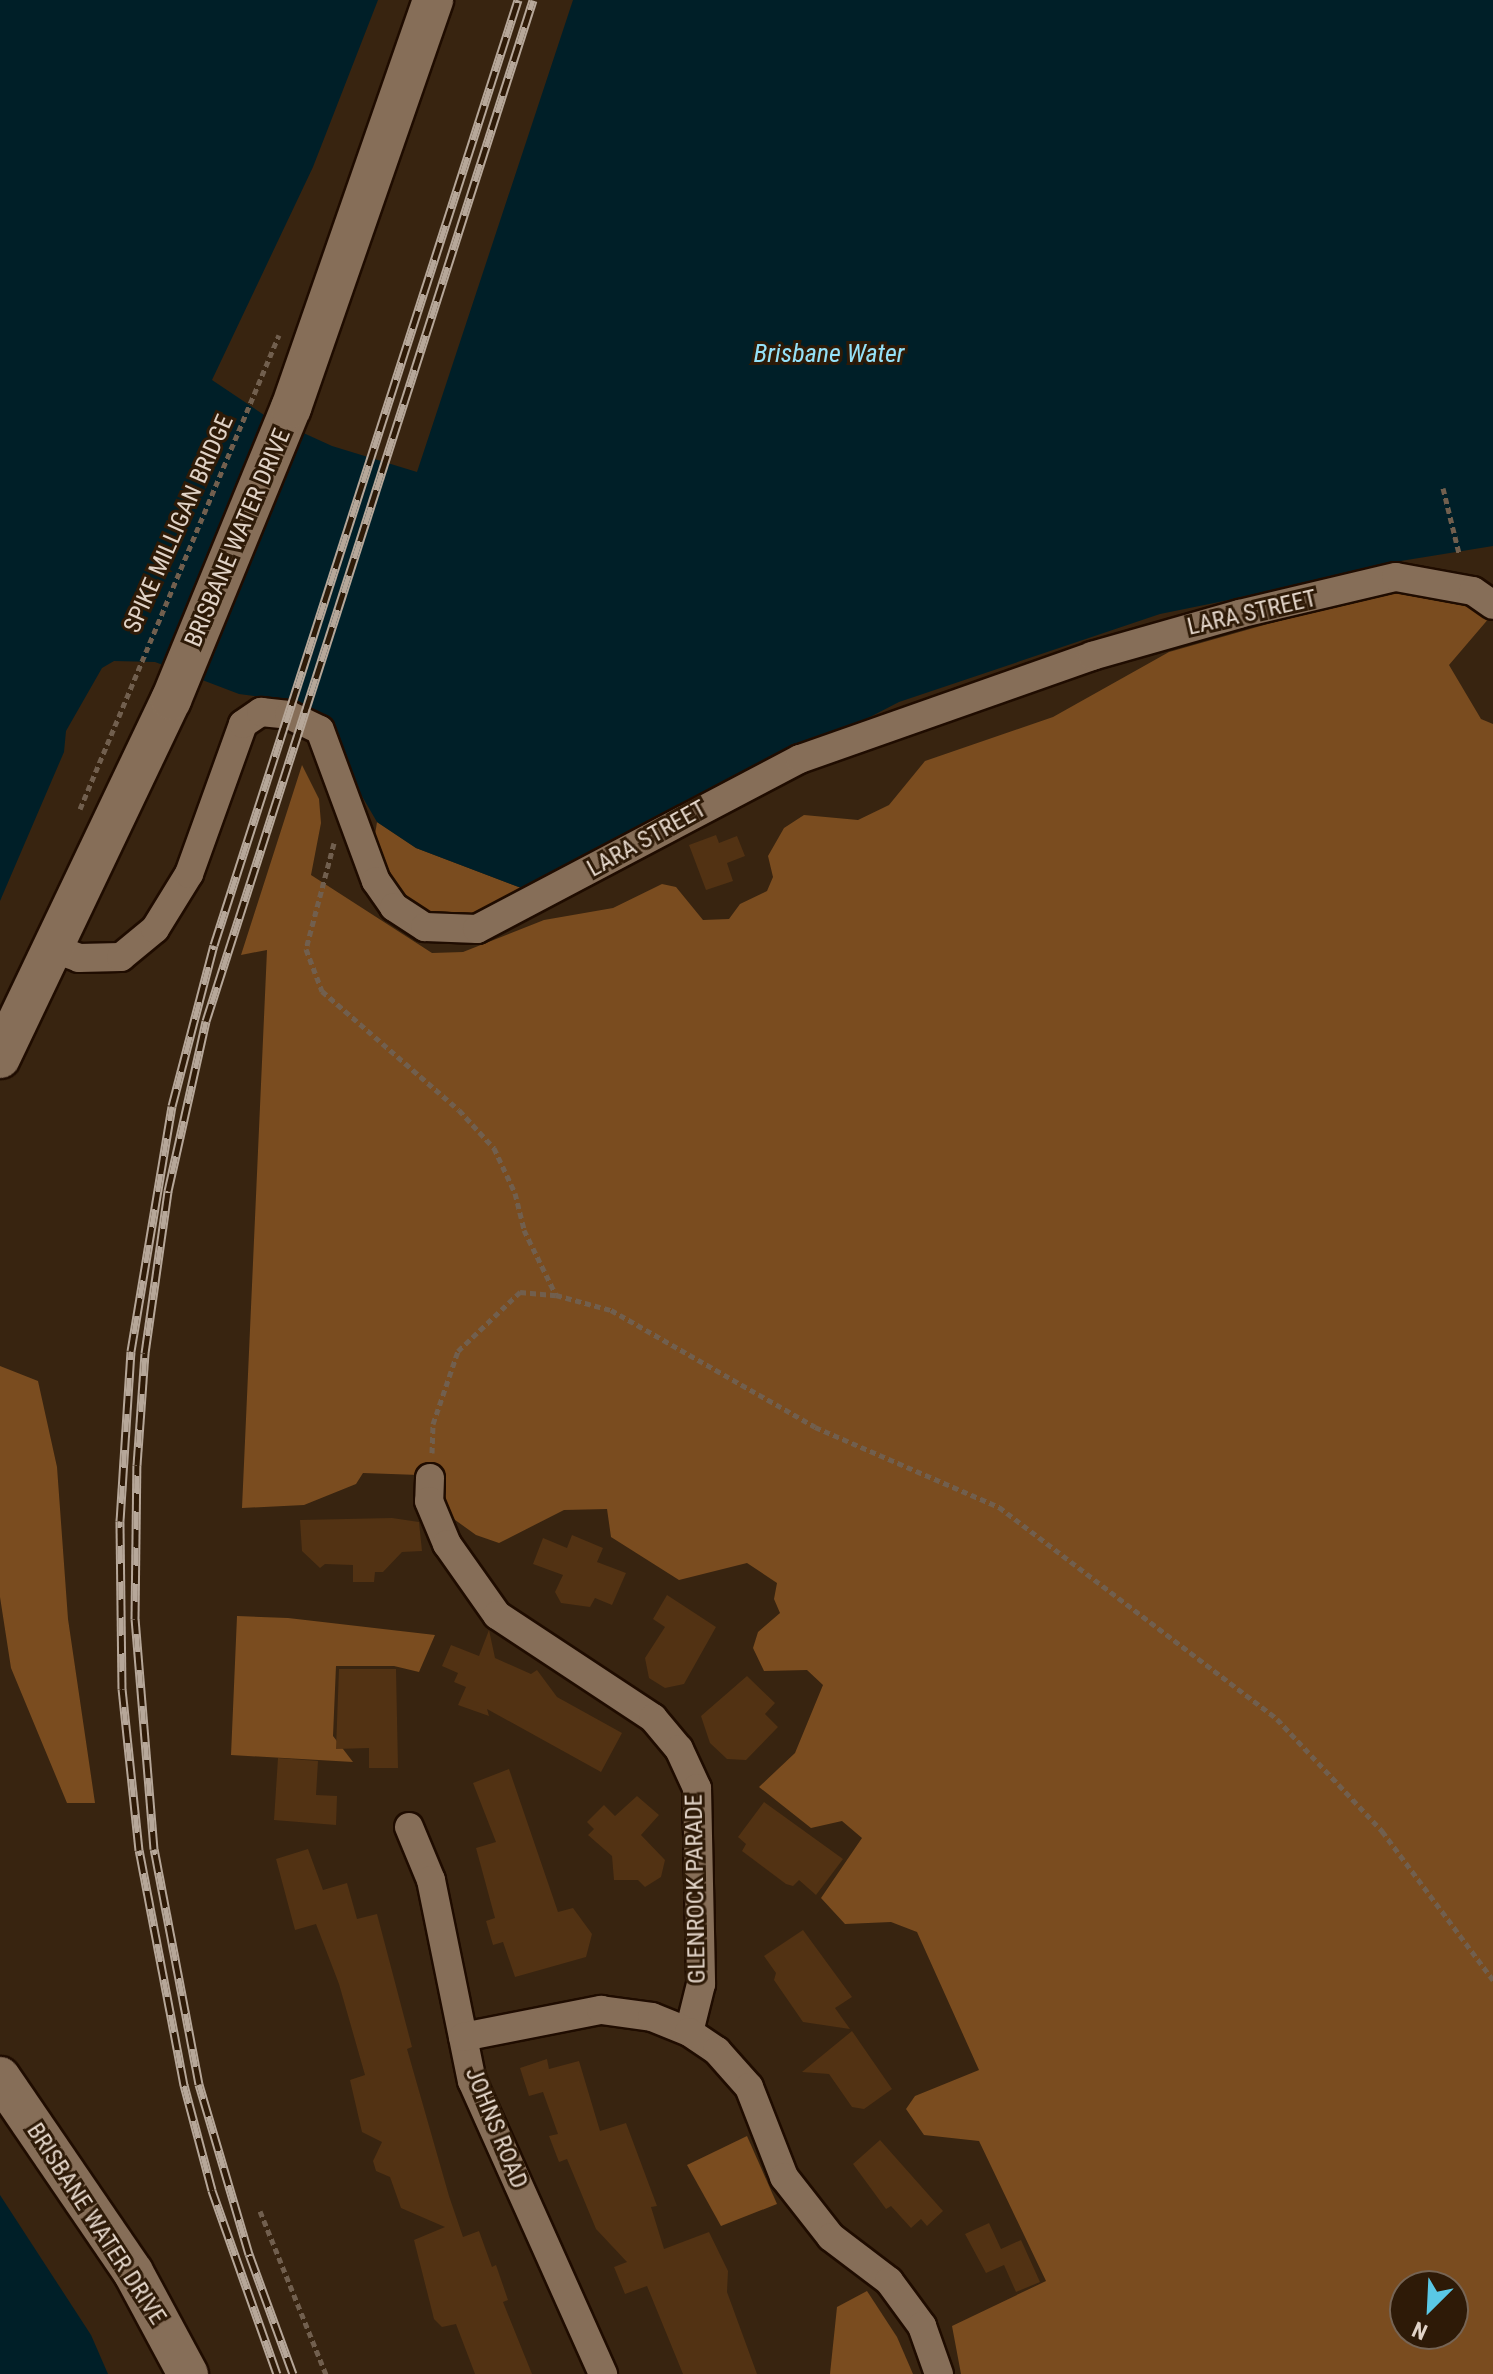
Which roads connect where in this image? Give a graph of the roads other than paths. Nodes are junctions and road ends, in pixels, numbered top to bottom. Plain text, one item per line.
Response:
1 (433, 0) edge
2 (1493, 605) edge
3 (52, 948) junction
4 (0, 1058) edge
5 (430, 1478) road end
6 (409, 1827) dead end
7 (689, 2032) junction
8 (463, 2037) junction
9 (0, 2077) edge
10 (188, 2374) edge
11 (603, 2374) edge
12 (939, 2374) edge

1 - 3 main road, BRISBANE WATER DRIVE
2 - 3 street, LARA STREET
3 - 4 main road, BRISBANE WATER DRIVE
5 - 7 street, GLENROCK PARADE
6 - 8 street, JOHNS ROAD
7 - 8 street
7 - 12 street
8 - 11 street, JOHNS ROAD
9 - 10 main road, BRISBANE WATER DRIVE

